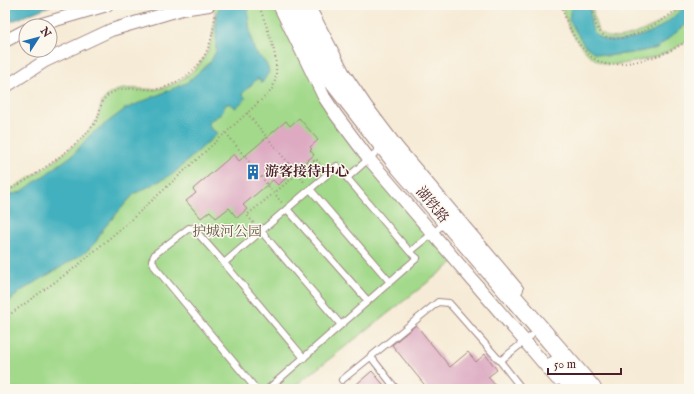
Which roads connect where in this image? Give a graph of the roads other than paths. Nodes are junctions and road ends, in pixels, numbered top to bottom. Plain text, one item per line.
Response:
1 (107, 5) edge
2 (279, 5) edge
3 (287, 5) edge
4 (295, 5) edge
5 (308, 5) edge
6 (212, 8) edge
7 (58, 19) edge
8 (18, 34) edge
9 (5, 40) edge
10 (5, 87) edge
11 (376, 152) junction
12 (347, 178) junction
13 (310, 189) junction
14 (286, 209) junction
15 (439, 227) junction
16 (261, 231) junction
17 (410, 252) junction
18 (224, 263) junction
19 (390, 282) junction
20 (368, 302) junction
21 (340, 325) junction
22 (527, 339) junction
23 (371, 357) junction
24 (304, 358) junction
25 (500, 361) junction
26 (342, 380) dead end
27 (256, 389) edge
28 (268, 389) edge
29 (396, 389) edge
30 (522, 389) edge
31 (565, 389) edge
32 (575, 389) edge
33 (592, 389) edge
34 (602, 389) edge

1 - 7 street
2 - 11 street
3 - 11 main road, 湖铁路
4 - 11 main road, 湖铁路
5 - 34 street
6 - 10 street
8 - 9 street
11 - 12 lane
11 - 15 main road, 湖铁路
12 - 13 lane
12 - 17 lane
13 - 14 lane
13 - 19 lane
14 - 16 lane
14 - 20 lane
15 - 17 lane
15 - 22 main road, 湖铁路
15 - 33 main road, 湖铁路
16 - 18 lane
16 - 21 lane
17 - 19 lane
18 - 24 lane
18 - 27 lane
19 - 20 lane
20 - 21 lane
21 - 24 lane
22 - 25 lane
22 - 31 street
22 - 32 main road, 湖铁路
23 - 25 lane
23 - 26 lane
23 - 29 lane
24 - 28 lane
25 - 30 lane

